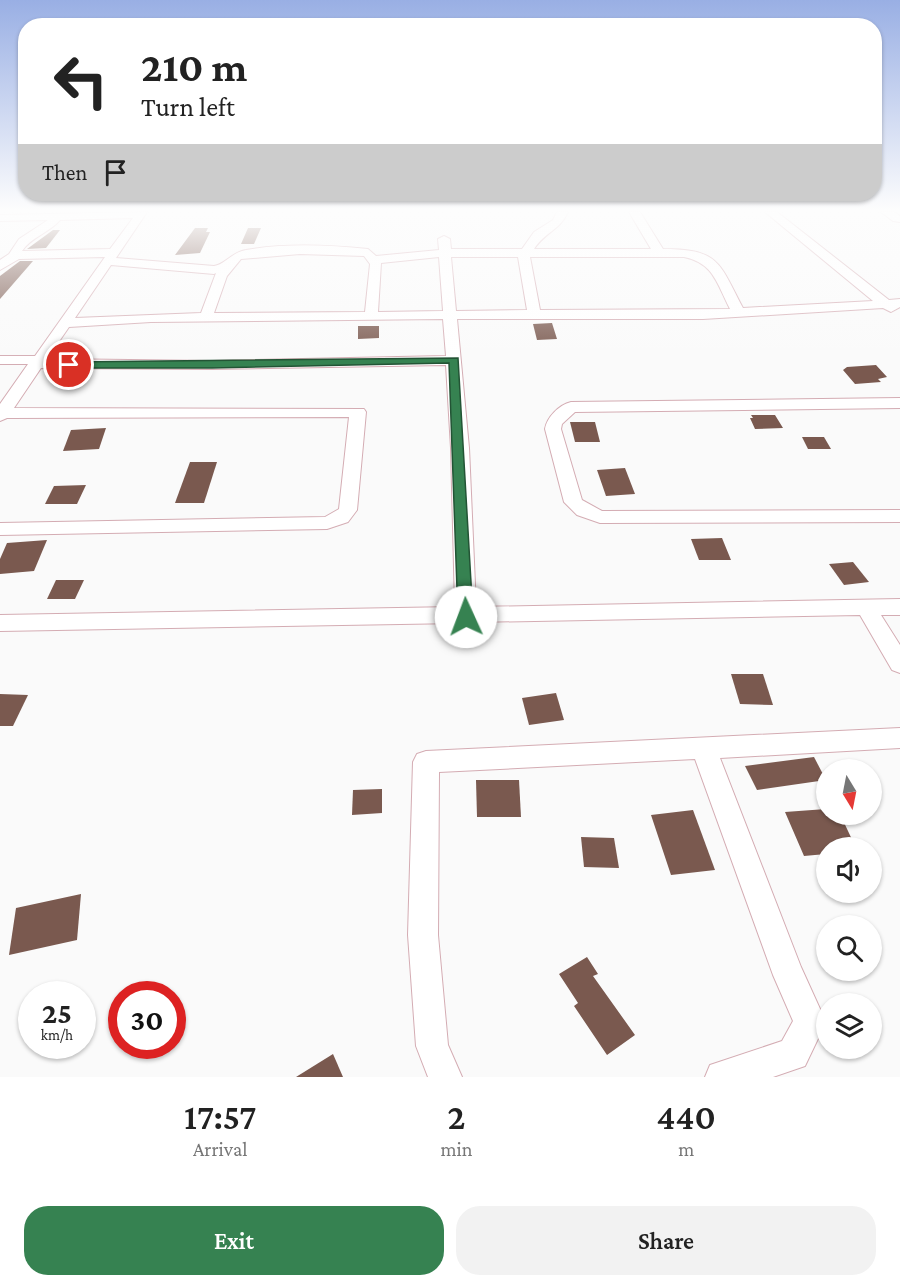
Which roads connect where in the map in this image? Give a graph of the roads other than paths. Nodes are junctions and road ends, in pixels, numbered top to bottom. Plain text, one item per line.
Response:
1 (105, 262) edge
2 (151, 262) edge
3 (232, 262) edge
4 (374, 262) edge
5 (446, 262) edge
6 (525, 262) edge
7 (711, 262) edge
8 (837, 262) edge
9 (227, 267) junction
10 (893, 304) edge
11 (739, 313) junction
12 (451, 314) junction
13 (534, 314) junction
14 (900, 315) edge
15 (371, 316) junction
16 (206, 318) junction
17 (64, 323) junction
18 (0, 360) edge
19 (38, 360) junction
20 (454, 360) junction
21 (900, 403) edge
22 (1, 414) edge
23 (900, 516) edge
24 (0, 529) edge
25 (866, 608) junction
26 (900, 608) edge
27 (466, 617) junction
28 (0, 623) edge
29 (900, 664) edge
30 (900, 738) edge
31 (704, 749) junction
32 (445, 1077) edge
33 (722, 1077) edge

1 - 17 street
2 - 9 street
3 - 9 street
4 - 15 street
5 - 12 street
6 - 13 street
7 - 11 street
8 - 10 street
9 - 16 street
10 - 11 street
10 - 14 street
11 - 13 street
12 - 13 street
12 - 15 street
12 - 20 street
15 - 16 street
16 - 17 street
17 - 19 street
18 - 19 street
19 - 20 street
19 - 22 street
20 - 27 street
21 - 23 street
22 - 24 street
25 - 26 street
25 - 27 street
25 - 29 street
27 - 28 street
30 - 31 street
31 - 32 street
31 - 33 street

